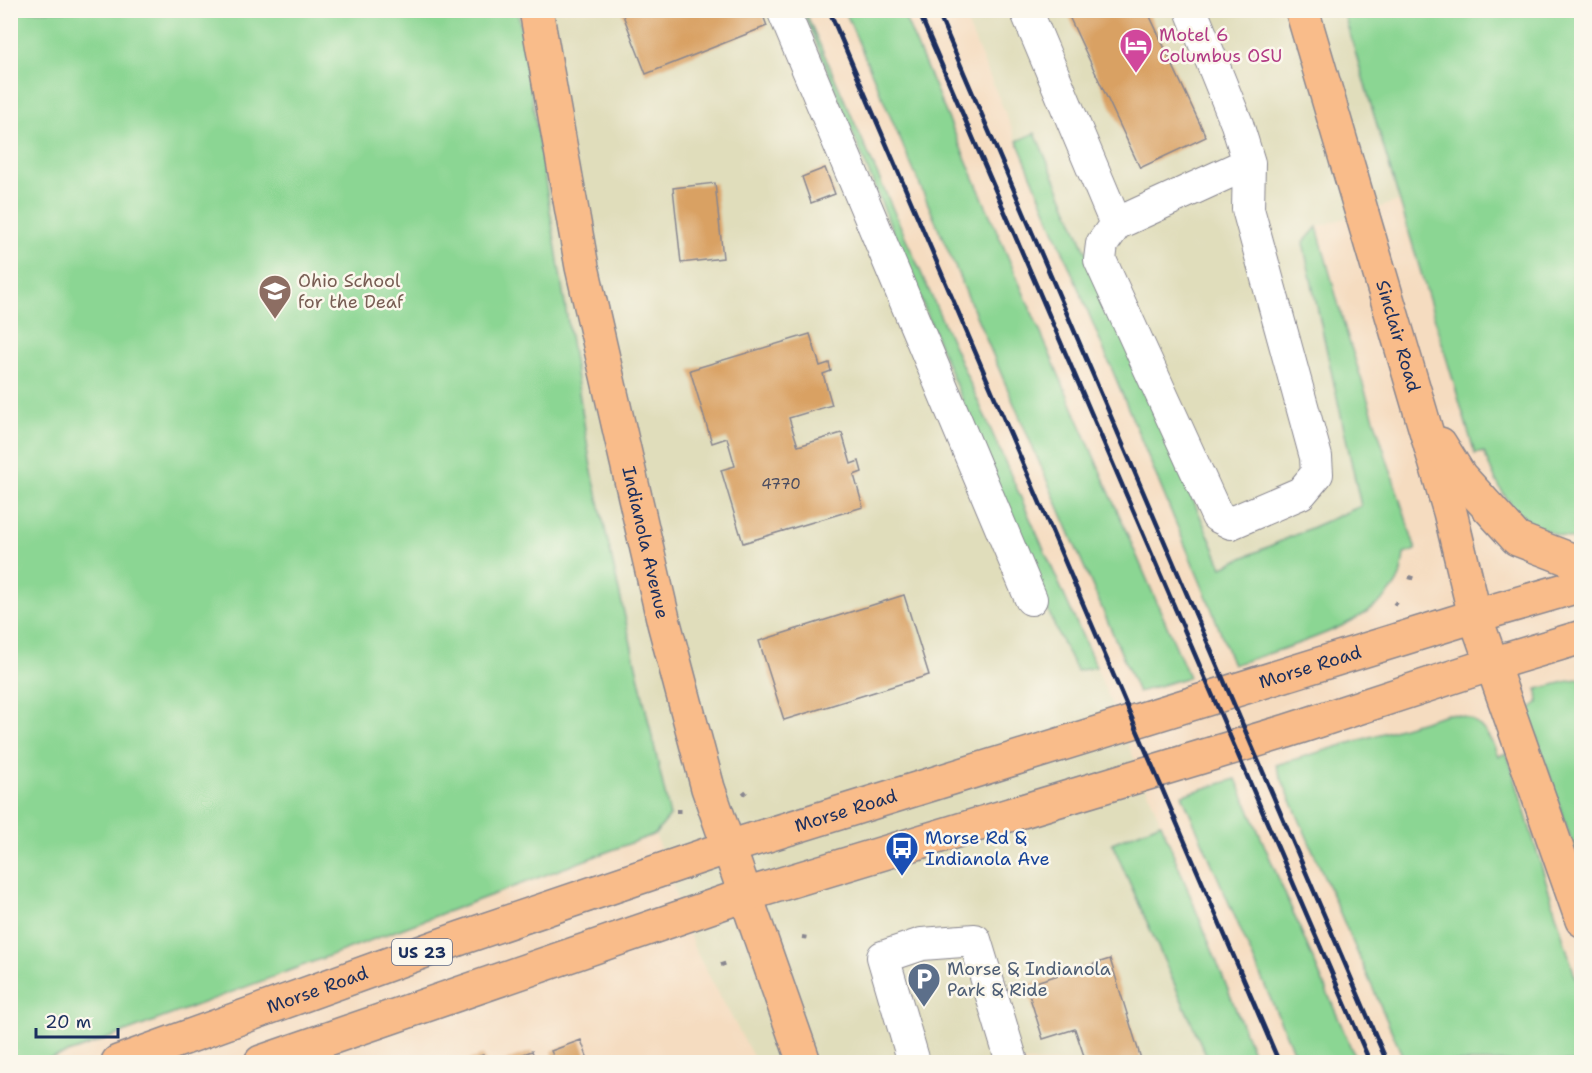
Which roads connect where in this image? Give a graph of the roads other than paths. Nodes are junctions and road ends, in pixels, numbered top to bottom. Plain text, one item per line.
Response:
1 (536, 10) edge
2 (783, 10) edge
3 (1026, 10) edge
4 (1191, 10) edge
5 (1302, 10) edge
6 (1249, 163) junction
7 (1116, 224) junction
8 (1420, 411) junction
9 (1581, 564) edge
10 (1581, 585) edge
11 (1031, 598) dead end
12 (1475, 616) junction
13 (1581, 637) edge
14 (1492, 664) junction
15 (729, 847) junction
16 (746, 895) junction
17 (1581, 920) edge
18 (117, 1062) edge
19 (261, 1062) edge
20 (804, 1062) edge
21 (914, 1062) edge
22 (1012, 1062) edge

1 - 15 main road, Indianola Avenue
2 - 11 street
3 - 7 street
4 - 6 street
5 - 8 main road, Sinclair Road
6 - 7 street
6 - 7 street
8 - 9 main road
8 - 12 main road, Sinclair Road
10 - 12 main road, Morse Road
12 - 14 main road, Sinclair Road
12 - 15 main road, Morse Road
13 - 14 main road
14 - 16 main road
14 - 17 main road, Sinclair Road
15 - 16 main road, Indianola Avenue
15 - 18 main road, Morse Road / US 23
16 - 19 main road
16 - 20 main road, Indianola Avenue
21 - 22 street

